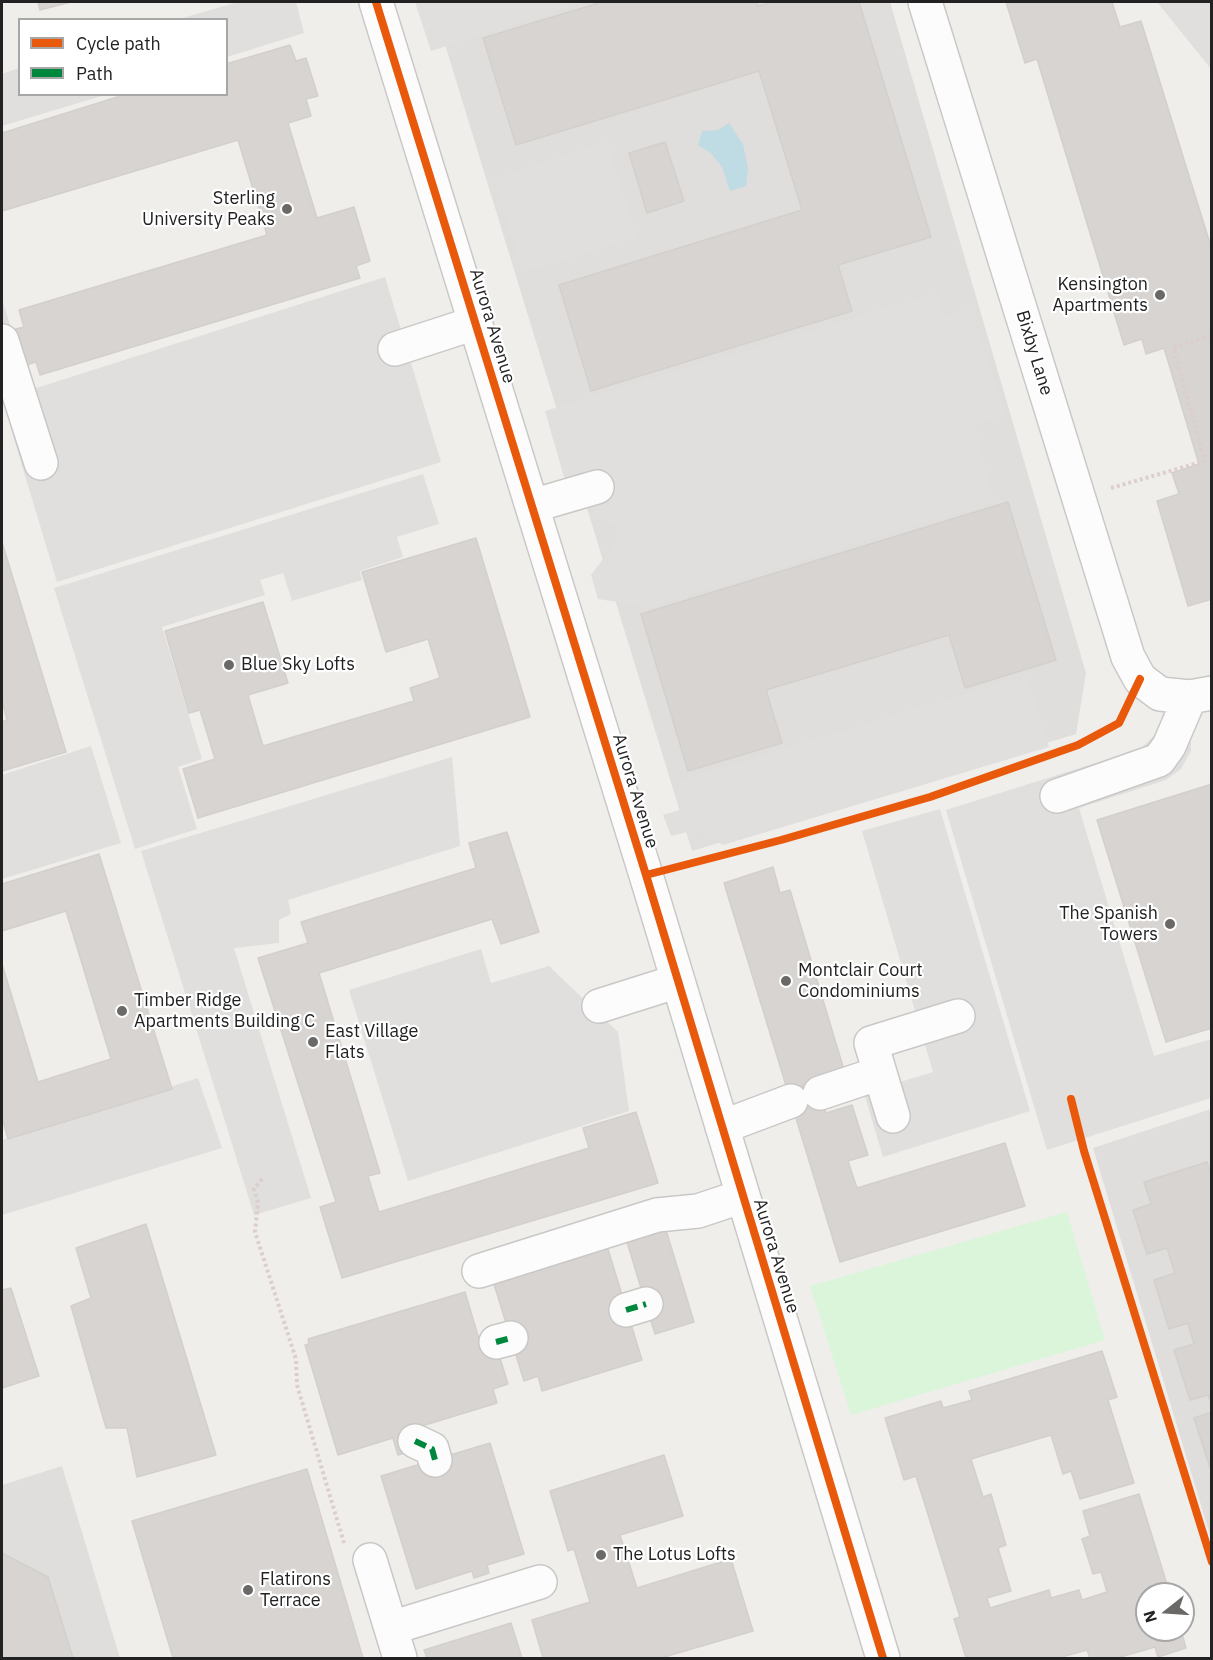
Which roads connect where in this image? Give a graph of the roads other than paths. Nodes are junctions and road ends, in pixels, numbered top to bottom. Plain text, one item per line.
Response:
1 (376, 2) edge
2 (925, 2) edge
3 (475, 323) junction
4 (2, 341) edge
5 (395, 349) dead end
6 (40, 463) dead end
7 (597, 487) dead end
8 (532, 506) junction
9 (1187, 695) edge
10 (1057, 796) dead end
11 (678, 981) junction
12 (599, 1006) dead end
13 (958, 1016) dead end
14 (880, 1073) junction
15 (893, 1116) dead end
16 (722, 1127) junction
17 (743, 1196) junction
18 (479, 1271) dead end
19 (358, 1552) road end
20 (540, 1582) dead end
21 (395, 1643) edge
22 (883, 1659) edge

1 - 3 street, Aurora Avenue
2 - 9 street, Bixby Lane
3 - 5 street
3 - 8 street, Aurora Avenue
4 - 6 street
7 - 8 street
8 - 11 street, Aurora Avenue
9 - 10 street
11 - 12 street
11 - 16 street, Aurora Avenue
13 - 14 street
14 - 15 street
14 - 16 street
16 - 17 street, Aurora Avenue
17 - 18 street
17 - 22 street, Aurora Avenue
19 - 21 street
20 - 21 street

